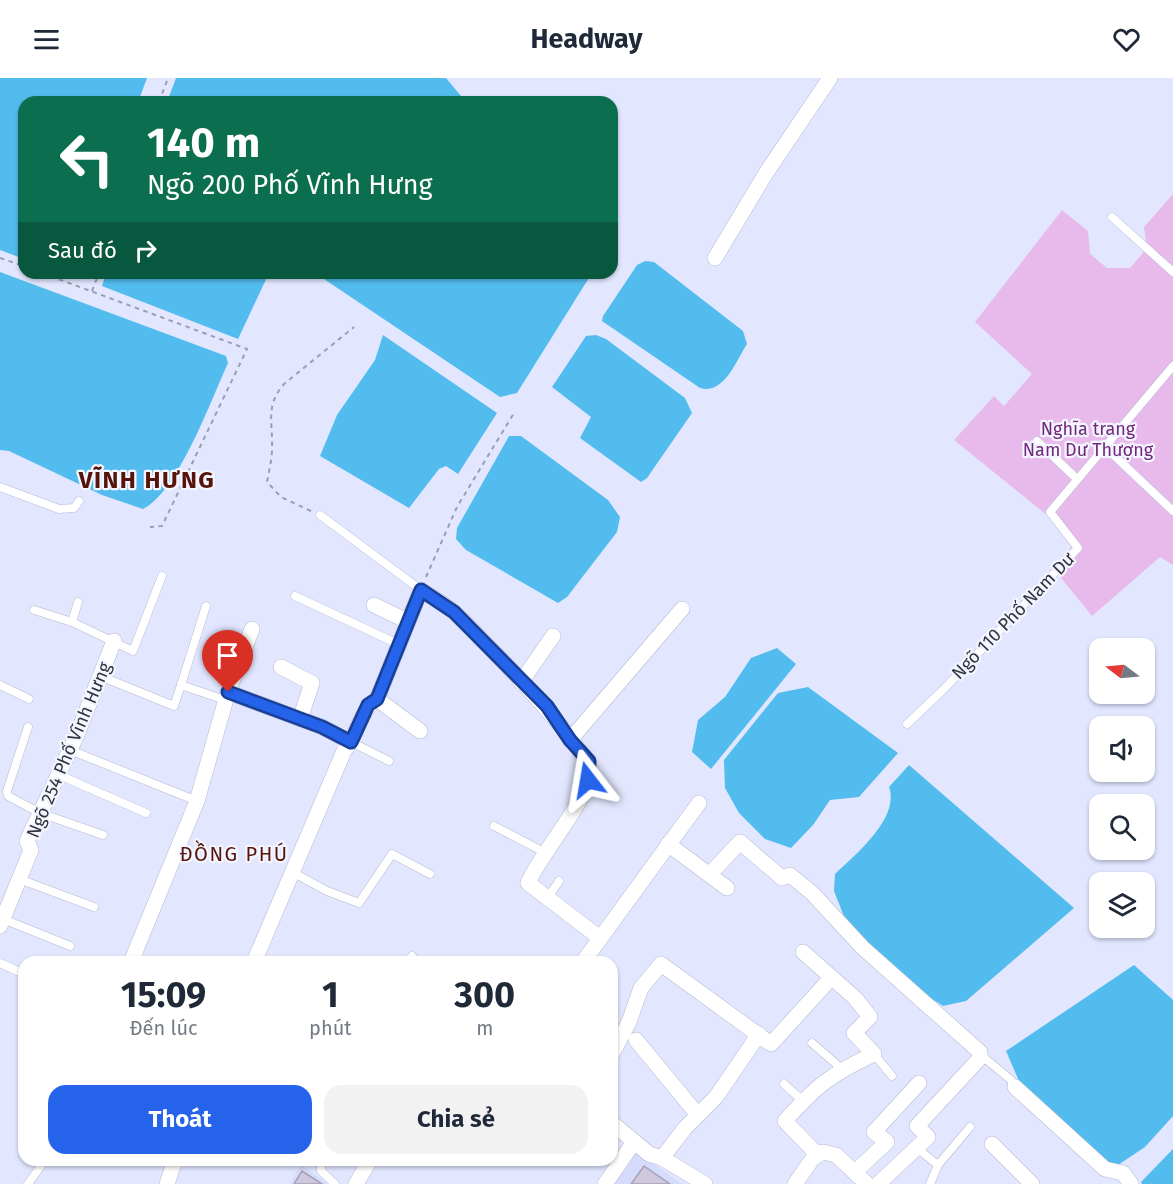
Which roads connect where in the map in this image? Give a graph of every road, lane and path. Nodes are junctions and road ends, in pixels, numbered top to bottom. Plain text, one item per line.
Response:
1 (168, 78) edge
2 (830, 78) edge
3 (161, 96) edge
4 (1112, 217) dead end
5 (0, 258) edge
6 (715, 258) dead end
7 (18, 264) edge
8 (1173, 272) edge
9 (59, 279) edge
10 (97, 279) edge
11 (92, 291) junction
12 (354, 327) dead end
13 (1173, 366) edge
14 (514, 413) dead end
15 (1037, 441) dead end
16 (1104, 446) junction
17 (1076, 478) junction
18 (0, 487) edge
19 (79, 501) dead end
20 (1173, 511) edge
21 (320, 515) joint
22 (150, 527) dead end
23 (162, 576) dead end
24 (421, 590) junction
25 (295, 596) dead end
26 (78, 602) dead end
27 (374, 605) dead end
28 (206, 606) dead end
29 (682, 609) dead end
30 (34, 610) dead end
31 (407, 621) junction
32 (72, 622) junction
33 (252, 629) dead end
34 (553, 636) dead end
35 (114, 641) junction
36 (398, 644) junction
37 (281, 666) dead end
38 (100, 676) junction
39 (521, 682) junction
40 (0, 685) edge
41 (182, 685) junction
42 (226, 696) junction
43 (29, 699) dead end
44 (377, 699) junction
45 (300, 719) junction
46 (907, 724) dead end
47 (28, 727) dead end
48 (420, 731) dead end
49 (570, 740) junction
50 (351, 742) junction
51 (70, 750) junction
52 (389, 761) dead end
53 (59, 775) junction
54 (197, 801) junction
55 (699, 803) dead end
56 (40, 813) junction
57 (146, 813) dead end
58 (494, 826) dead end
59 (103, 835) dead end
60 (668, 844) junction
61 (544, 852) junction
62 (292, 872) junction
63 (430, 874) dead end
64 (710, 874) junction
65 (19, 879) junction
66 (559, 881) dead end
67 (727, 888) dead end
68 (547, 899) junction
69 (94, 907) dead end
70 (2, 922) edge
71 (600, 938) junction
72 (70, 946) dead end
73 (803, 952) dead end
74 (133, 956) edge
75 (257, 956) edge
76 (587, 956) edge
77 (0, 963) edge
78 (18, 971) edge
79 (831, 978) junction
80 (759, 1034) junction
81 (636, 1040) dead end
82 (618, 1043) edge
83 (812, 1043) dead end
84 (874, 1054) junction
85 (981, 1055) junction
86 (842, 1068) junction
87 (892, 1076) dead end
88 (919, 1083) dead end
89 (784, 1084) dead end
90 (1015, 1087) joint
91 (803, 1101) junction
92 (698, 1115) junction
93 (970, 1127) dead end
94 (618, 1128) edge
95 (634, 1142) junction
96 (992, 1144) dead end
97 (918, 1149) junction
98 (816, 1154) junction
99 (662, 1158) junction
100 (618, 1165) edge
101 (938, 1165) junction
102 (41, 1166) edge
103 (173, 1166) edge
104 (321, 1166) edge
105 (366, 1166) edge
106 (617, 1166) edge
107 (856, 1171) junction
108 (28, 1184) edge
109 (167, 1184) edge
110 (335, 1184) edge
111 (356, 1184) edge
112 (605, 1184) edge
113 (705, 1184) edge
114 (795, 1184) edge
115 (867, 1184) edge
116 (878, 1184) edge
117 (930, 1184) edge
118 (1032, 1184) edge
119 (1131, 1184) edge

1 - 3 path
2 - 6 street
4 - 8 lane
5 - 7 path
9 - 11 path
10 - 11 path
11 - 22 path
12 - 21 path
13 - 16 lane, Ngõ 110 Phố Nam Dư
14 - 24 path
15 - 17 lane
16 - 17 lane, Ngõ 110 Phố Nam Dư
16 - 20 lane
17 - 46 lane, Ngõ 110 Phố Nam Dư
18 - 19 lane
21 - 24 lane
23 - 35 lane
24 - 31 street
24 - 39 street
25 - 36 lane
26 - 32 lane
27 - 31 street
28 - 41 lane
29 - 49 street
30 - 32 lane
31 - 36 street
32 - 35 lane
33 - 42 street
34 - 39 street
35 - 38 street, Ngõ 254 Phố Vĩnh Hưng
36 - 44 street
37 - 45 street
38 - 41 lane
38 - 51 street, Ngõ 254 Phố Vĩnh Hưng
39 - 49 street
40 - 43 lane
41 - 42 lane
42 - 45 street
42 - 54 street
44 - 48 street
44 - 50 street
45 - 50 street
47 - 56 lane
49 - 61 street
50 - 52 lane
50 - 62 street
51 - 53 street, Ngõ 254 Phố Vĩnh Hưng
51 - 54 lane
53 - 56 street, Ngõ 254 Phố Vĩnh Hưng
53 - 57 lane
54 - 74 street
55 - 60 street
56 - 59 lane
56 - 65 street, Ngõ 254 Phố Vĩnh Hưng
58 - 61 lane
60 - 64 street
60 - 71 street
61 - 68 street
62 - 63 lane
62 - 75 street
64 - 67 street
64 - 85 street
65 - 69 lane
65 - 70 street, Ngõ 254 Phố Vĩnh Hưng
66 - 68 lane
68 - 71 street
70 - 72 lane
71 - 76 street
73 - 79 street
77 - 78 lane
79 - 80 street
79 - 84 street
80 - 82 street
80 - 92 street
81 - 92 street
83 - 86 lane
84 - 86 street
84 - 87 lane
85 - 90 lane
85 - 97 street
86 - 91 street
88 - 107 street
89 - 91 lane
90 - 119 street
91 - 98 street
92 - 99 street
93 - 101 lane
94 - 95 street
95 - 99 street
95 - 100 street
96 - 118 street
97 - 101 lane
97 - 116 street
98 - 107 street
98 - 114 street
99 - 113 street
101 - 117 lane
102 - 108 lane
103 - 109 street
104 - 110 lane
105 - 111 street
106 - 112 street
107 - 115 street

